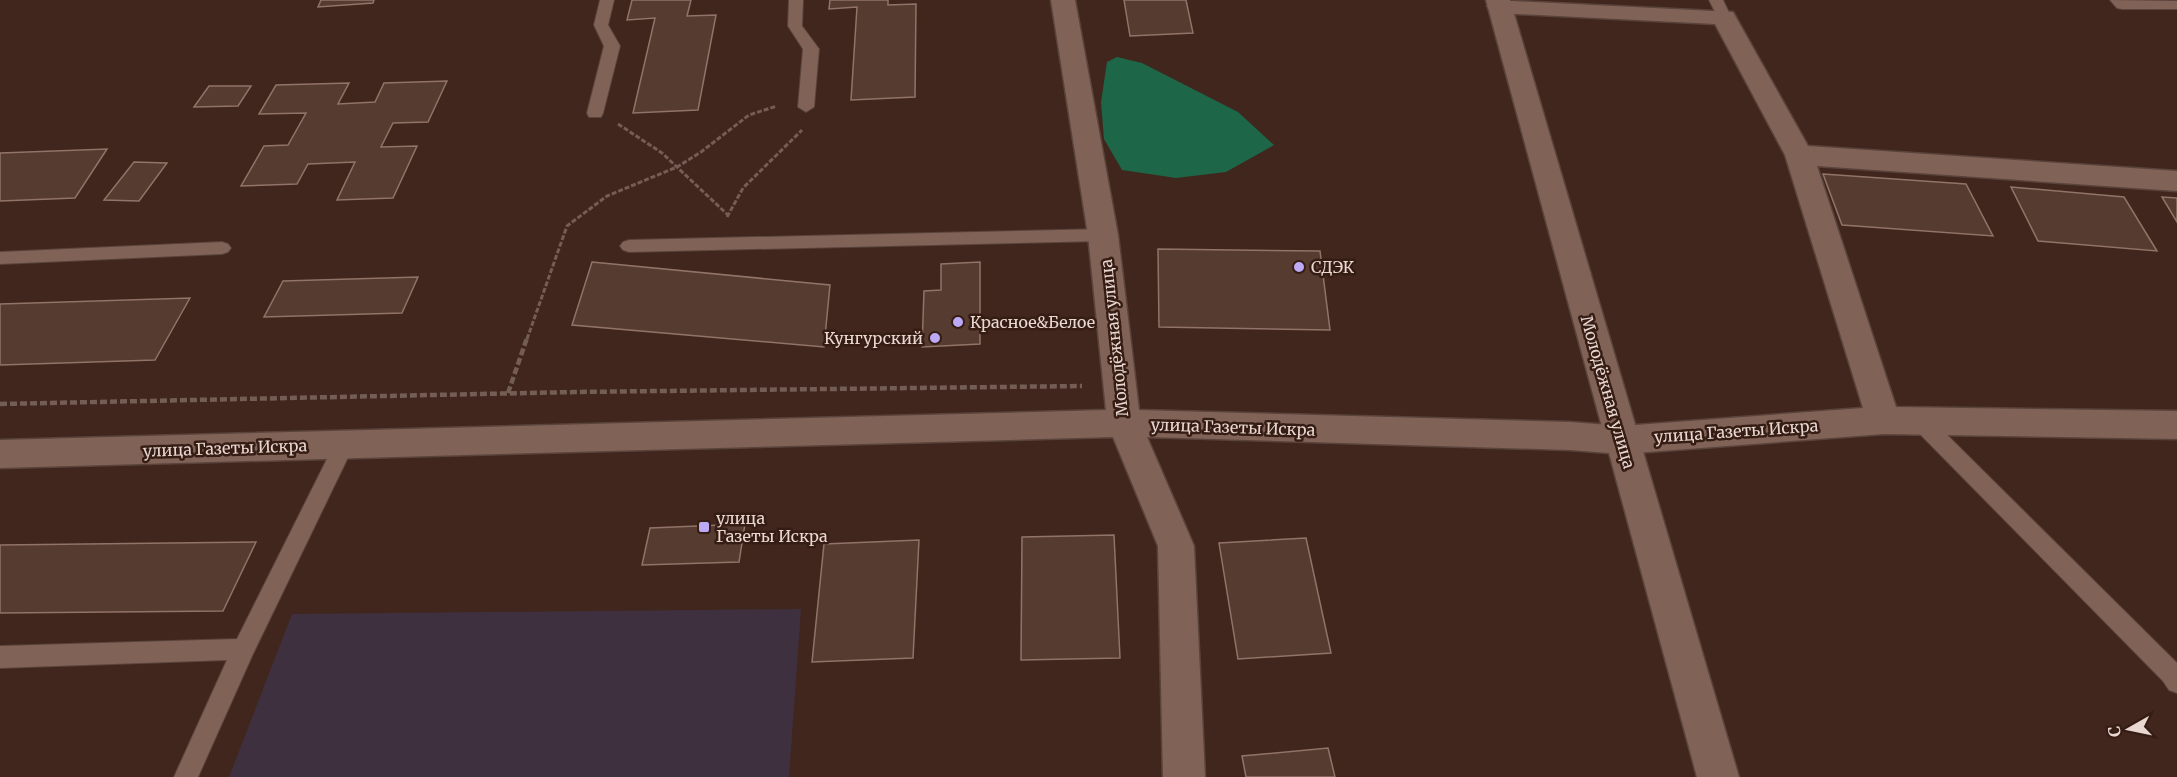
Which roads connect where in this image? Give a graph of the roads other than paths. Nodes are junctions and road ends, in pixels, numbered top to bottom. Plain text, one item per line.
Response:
1 (607, 0) edge
2 (796, 0) edge
3 (1064, 0) edge
4 (2117, 0) edge
5 (1496, 2) edge
6 (2177, 5) edge
7 (1720, 8) edge
8 (806, 107) road end
9 (595, 113) road end
10 (1798, 156) junction
11 (2177, 181) edge
12 (1103, 235) junction
13 (629, 246) dead end
14 (222, 248) dead end
15 (0, 258) edge
16 (1884, 420) junction
17 (1920, 420) junction
18 (1124, 423) junction
19 (2177, 425) edge
20 (1622, 440) junction
21 (344, 445) junction
22 (0, 454) edge
23 (244, 650) junction
24 (0, 657) edge
25 (2177, 682) edge
26 (186, 777) edge
27 (1184, 777) edge
28 (1718, 777) edge

1 - 9 lane
2 - 8 lane
3 - 12 street, Молодёжная улица
4 - 6 lane
5 - 7 street
5 - 20 street, Молодёжная улица
7 - 10 street
10 - 11 street
10 - 16 street
12 - 13 lane
12 - 18 street, Молодёжная улица
14 - 15 lane
16 - 17 street, улица Газеты Искра
16 - 20 street, улица Газеты Искра
17 - 19 street, улица Газеты Искра
17 - 25 lane
18 - 20 street, улица Газеты Искра
18 - 21 street, улица Газеты Искра
18 - 27 street, Молодёжная улица
20 - 28 street, Молодёжная улица
21 - 22 street, улица Газеты Искра
21 - 23 lane
23 - 24 lane
23 - 26 lane

